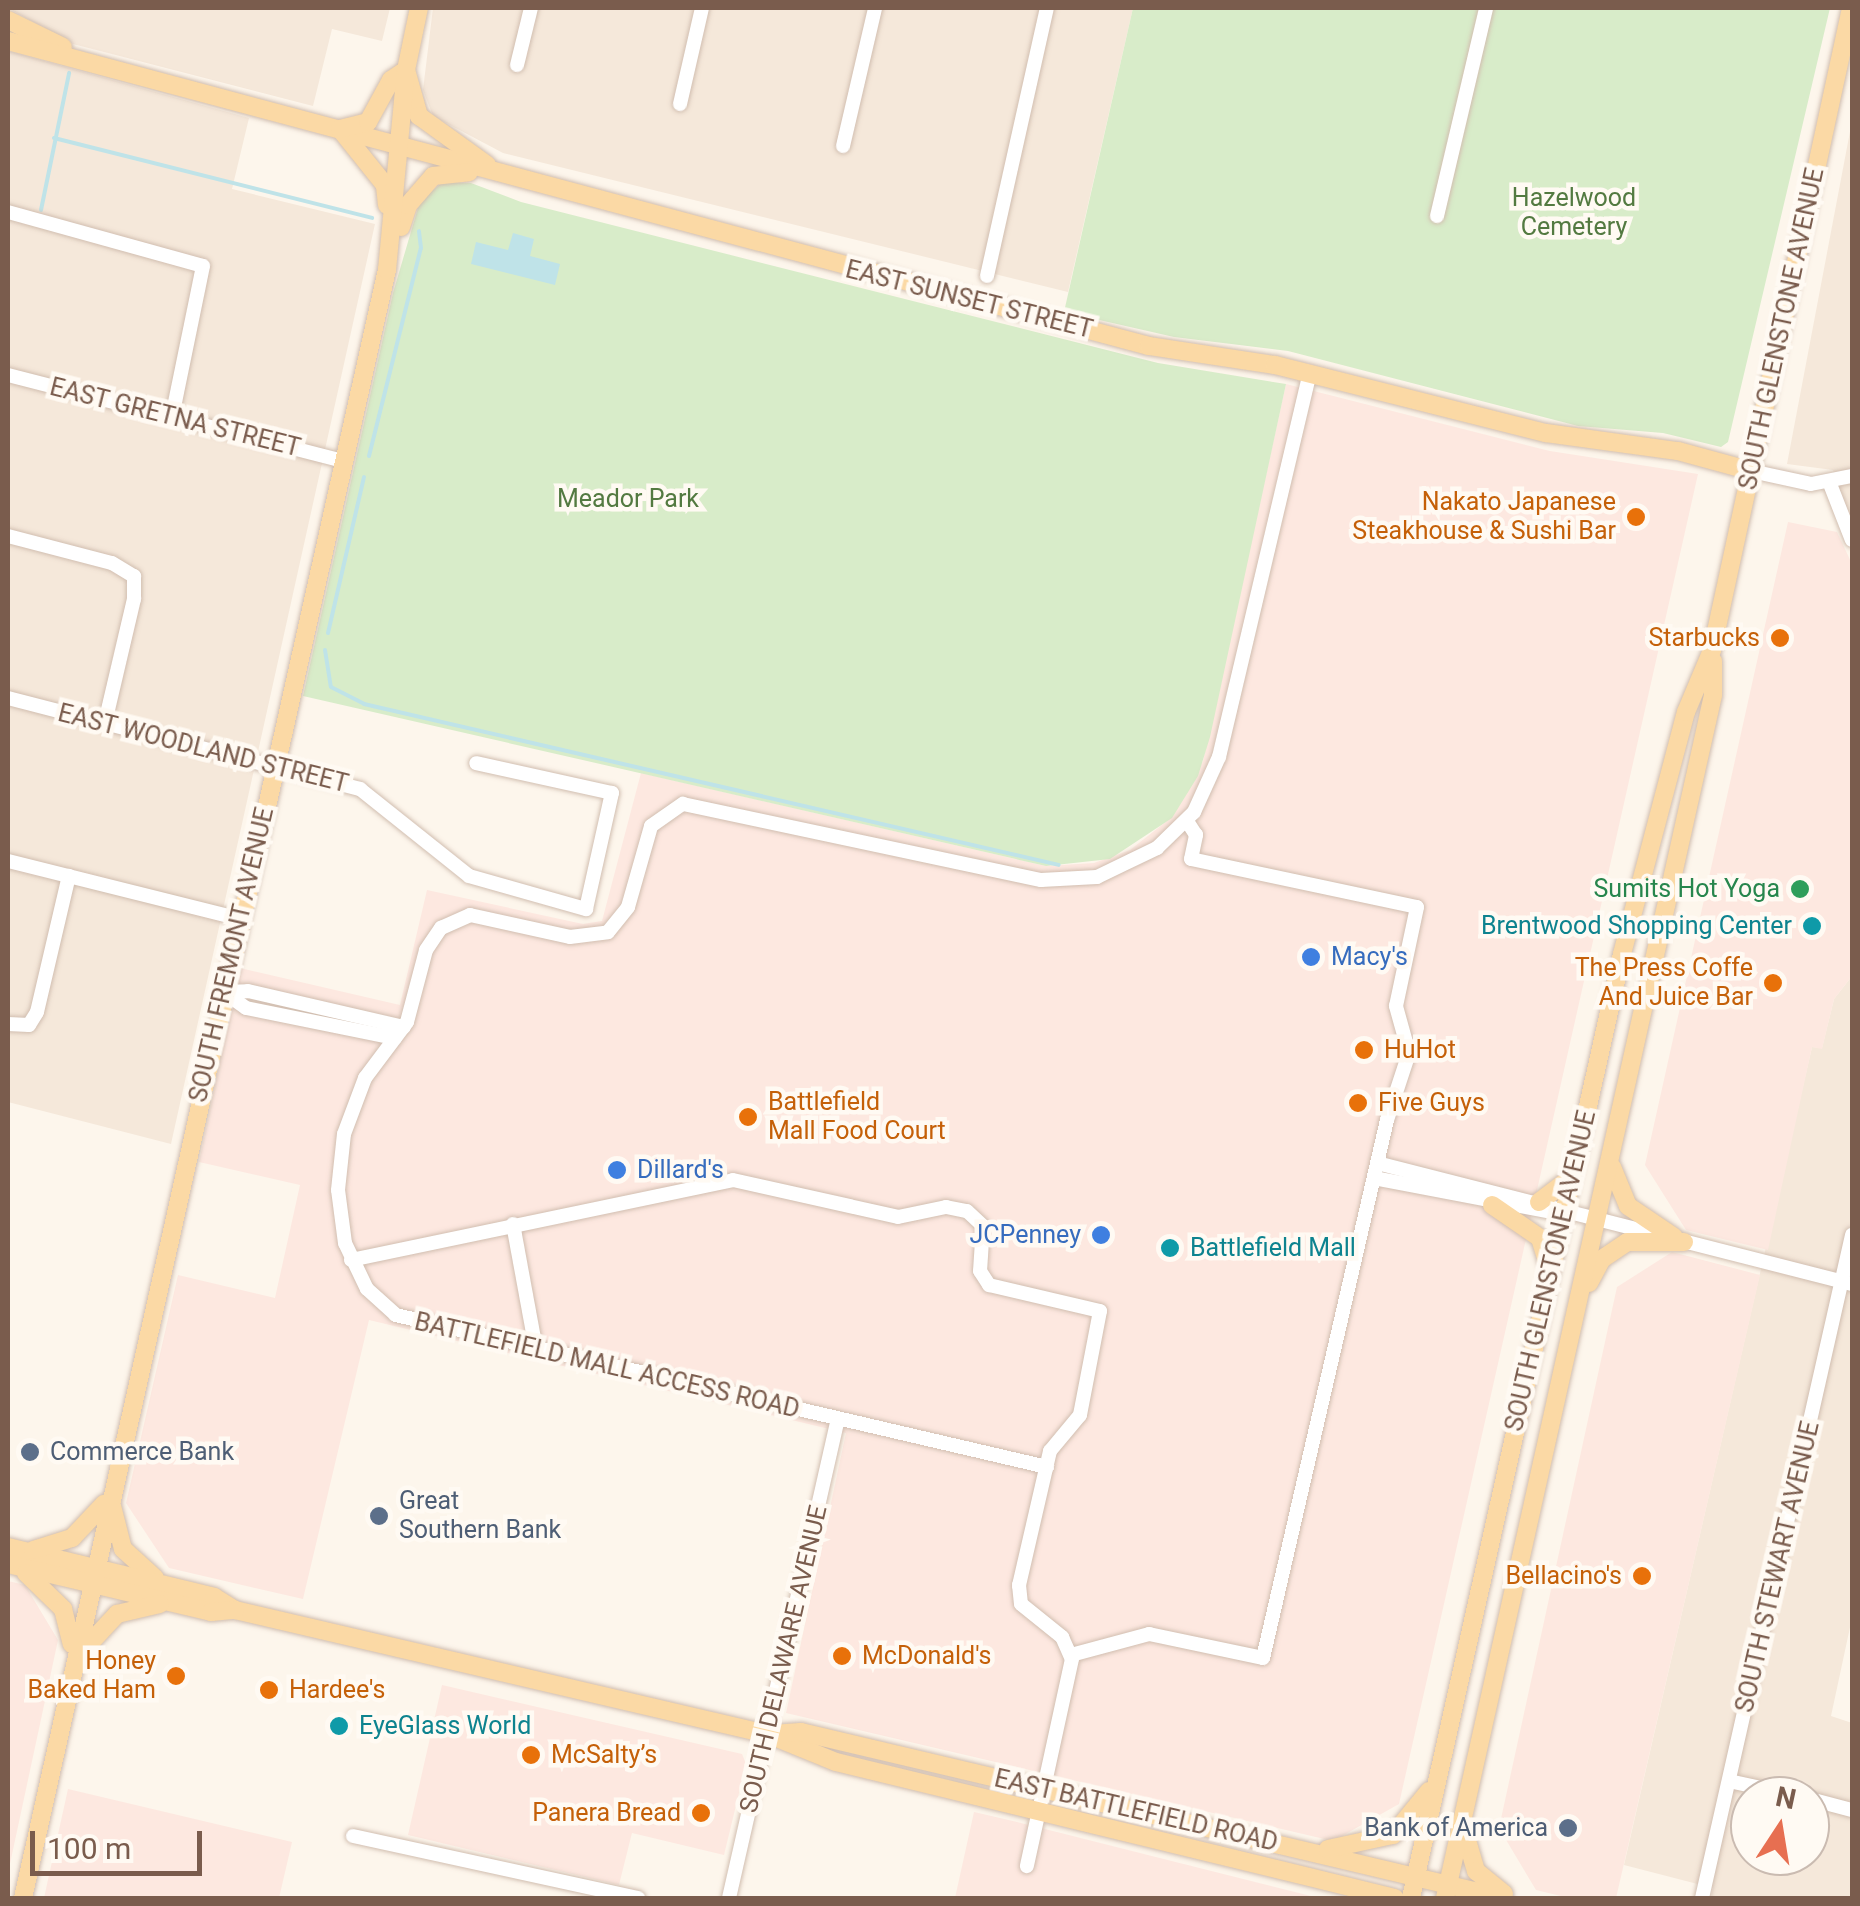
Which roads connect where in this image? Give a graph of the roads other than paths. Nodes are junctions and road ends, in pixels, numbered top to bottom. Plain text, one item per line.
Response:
1 (418, 8) edge
2 (531, 8) edge
3 (702, 8) edge
4 (874, 8) edge
5 (1047, 8) edge
6 (1486, 8) edge
7 (1851, 8) edge
8 (8, 20) edge
9 (8, 41) edge
10 (1847, 52) edge
11 (95, 62) junction
12 (518, 66) dead end
13 (406, 70) junction
14 (680, 104) dead end
15 (340, 128) junction
16 (400, 145) junction
17 (844, 146) dead end
18 (499, 174) junction
19 (8, 212) edge
20 (1437, 216) dead end
21 (390, 251) junction
22 (987, 276) dead end
23 (1310, 373) junction
24 (8, 375) edge
25 (172, 417) junction
26 (343, 461) junction
27 (1751, 471) junction
28 (1852, 476) edge
29 (1830, 484) junction
30 (8, 536) edge
31 (1852, 540) edge
32 (1712, 650) junction
33 (8, 698) edge
34 (105, 723) junction
35 (476, 763) dead end
36 (273, 766) junction
37 (1187, 821) junction
38 (8, 861) edge
39 (68, 876) junction
40 (240, 918) junction
41 (224, 992) junction
42 (8, 1024) edge
43 (344, 1031) junction
44 (399, 1033) junction
45 (371, 1067) junction
46 (1611, 1158) junction
47 (1375, 1171) junction
48 (1572, 1177) junction
49 (1539, 1202) junction
50 (1492, 1205) junction
51 (1564, 1213) junction
52 (1597, 1220) junction
53 (514, 1224) junction
54 (1852, 1234) edge
55 (1684, 1242) junction
56 (351, 1260) junction
57 (1550, 1278) junction
58 (1848, 1283) edge
59 (1576, 1317) junction
60 (536, 1349) junction
61 (838, 1420) junction
62 (1046, 1467) junction
63 (110, 1495) junction
64 (13, 1556) edge
65 (92, 1575) junction
66 (167, 1584) junction
67 (174, 1603) junction
68 (235, 1610) junction
69 (1072, 1657) junction
70 (74, 1662) junction
71 (767, 1734) junction
72 (1439, 1773) junction
73 (1729, 1781) joint
74 (1046, 1790) junction
75 (1040, 1810) junction
76 (1462, 1822) junction
77 (352, 1836) dead end
78 (1302, 1850) junction
79 (1027, 1866) dead end
80 (1415, 1876) junction
81 (1329, 1882) junction
82 (1447, 1891) edge
83 (23, 1898) edge
84 (638, 1898) edge
85 (730, 1898) edge
86 (1357, 1898) edge
87 (1395, 1898) edge
88 (1411, 1898) edge
89 (1504, 1898) edge
90 (1513, 1898) edge
91 (1702, 1898) edge

1 - 13 main road, SOUTH FREMONT AVENUE
2 - 12 street
3 - 14 street
4 - 17 street
5 - 22 street
6 - 20 street
7 - 10 main road, SOUTH GLENSTONE AVENUE
8 - 11 main road, EAST SUNSET STREET
9 - 11 main road, EAST SUNSET STREET
10 - 27 main road, SOUTH GLENSTONE AVENUE
11 - 15 main road, EAST SUNSET STREET
13 - 15 main road
13 - 16 main road, SOUTH FREMONT AVENUE
13 - 18 main road
15 - 16 main road, EAST SUNSET STREET
15 - 21 main road
16 - 18 main road, EAST SUNSET STREET
16 - 21 main road, SOUTH FREMONT AVENUE
18 - 21 main road
18 - 23 main road, EAST SUNSET STREET
19 - 25 street
21 - 26 main road, SOUTH FREMONT AVENUE
23 - 27 main road, EAST SUNSET STREET
23 - 37 street, BATTLEFIELD MALL ACCESS ROAD
24 - 25 street, EAST GRETNA STREET
25 - 26 street, EAST GRETNA STREET
26 - 36 main road, SOUTH FREMONT AVENUE
27 - 29 street, EAST SUNSET STREET
27 - 32 main road, SOUTH GLENSTONE AVENUE
28 - 29 street, EAST SUNSET STREET
29 - 31 street
30 - 34 street
32 - 46 main road, SOUTH GLENSTONE AVENUE
32 - 48 main road, SOUTH GLENSTONE AVENUE
33 - 34 street, EAST WOODLAND STREET
34 - 36 street, EAST WOODLAND STREET
35 - 36 street, EAST WOODLAND STREET
36 - 40 main road, SOUTH FREMONT AVENUE
37 - 44 street, BATTLEFIELD MALL ACCESS ROAD
37 - 47 street
38 - 39 street
39 - 40 street
39 - 42 street
40 - 41 main road, SOUTH FREMONT AVENUE
41 - 43 street
41 - 44 street
41 - 63 main road, SOUTH FREMONT AVENUE
43 - 44 street
43 - 45 street
44 - 45 street, BATTLEFIELD MALL ACCESS ROAD
45 - 56 street, BATTLEFIELD MALL ACCESS ROAD
46 - 52 main road, SOUTH GLENSTONE AVENUE
46 - 55 main road
47 - 49 street
47 - 50 street
47 - 69 street
48 - 49 main road
48 - 51 main road, SOUTH GLENSTONE AVENUE
49 - 51 street
50 - 51 street
50 - 57 main road
51 - 52 street
51 - 57 main road, SOUTH GLENSTONE AVENUE
52 - 55 street
52 - 59 main road, SOUTH GLENSTONE AVENUE
53 - 56 street
53 - 60 street
53 - 62 street
54 - 58 street, SOUTH STEWART AVENUE
55 - 58 street
55 - 59 main road
56 - 60 street, BATTLEFIELD MALL ACCESS ROAD
57 - 72 main road, SOUTH GLENSTONE AVENUE
58 - 73 street, SOUTH STEWART AVENUE
59 - 76 main road, SOUTH GLENSTONE AVENUE
60 - 61 street, BATTLEFIELD MALL ACCESS ROAD
61 - 62 street, BATTLEFIELD MALL ACCESS ROAD
61 - 71 street, SOUTH DELAWARE AVENUE
62 - 69 street
63 - 64 main road
63 - 65 main road, SOUTH FREMONT AVENUE
63 - 66 main road
64 - 65 main road, EAST BATTLEFIELD ROAD
64 - 70 main road
65 - 66 main road, EAST BATTLEFIELD ROAD
65 - 67 main road, EAST BATTLEFIELD ROAD
65 - 70 main road, SOUTH FREMONT AVENUE
66 - 68 main road, EAST BATTLEFIELD ROAD
67 - 68 main road, EAST BATTLEFIELD ROAD
67 - 70 main road
68 - 71 main road, EAST BATTLEFIELD ROAD
69 - 74 street
70 - 83 main road, SOUTH FREMONT AVENUE
71 - 74 main road, EAST BATTLEFIELD ROAD
71 - 75 main road, EAST BATTLEFIELD ROAD
71 - 85 street, SOUTH DELAWARE AVENUE
72 - 78 main road
72 - 80 main road, SOUTH GLENSTONE AVENUE
73 - 91 street, SOUTH STEWART AVENUE
74 - 75 street
74 - 78 main road, EAST BATTLEFIELD ROAD
75 - 79 street
75 - 81 main road, EAST BATTLEFIELD ROAD
76 - 82 main road, SOUTH GLENSTONE AVENUE
76 - 90 main road
77 - 84 street
78 - 80 main road, EAST BATTLEFIELD ROAD
80 - 82 main road, EAST BATTLEFIELD ROAD
80 - 88 main road, SOUTH GLENSTONE AVENUE
81 - 86 main road
81 - 87 main road, EAST BATTLEFIELD ROAD
82 - 89 main road, EAST BATTLEFIELD ROAD

